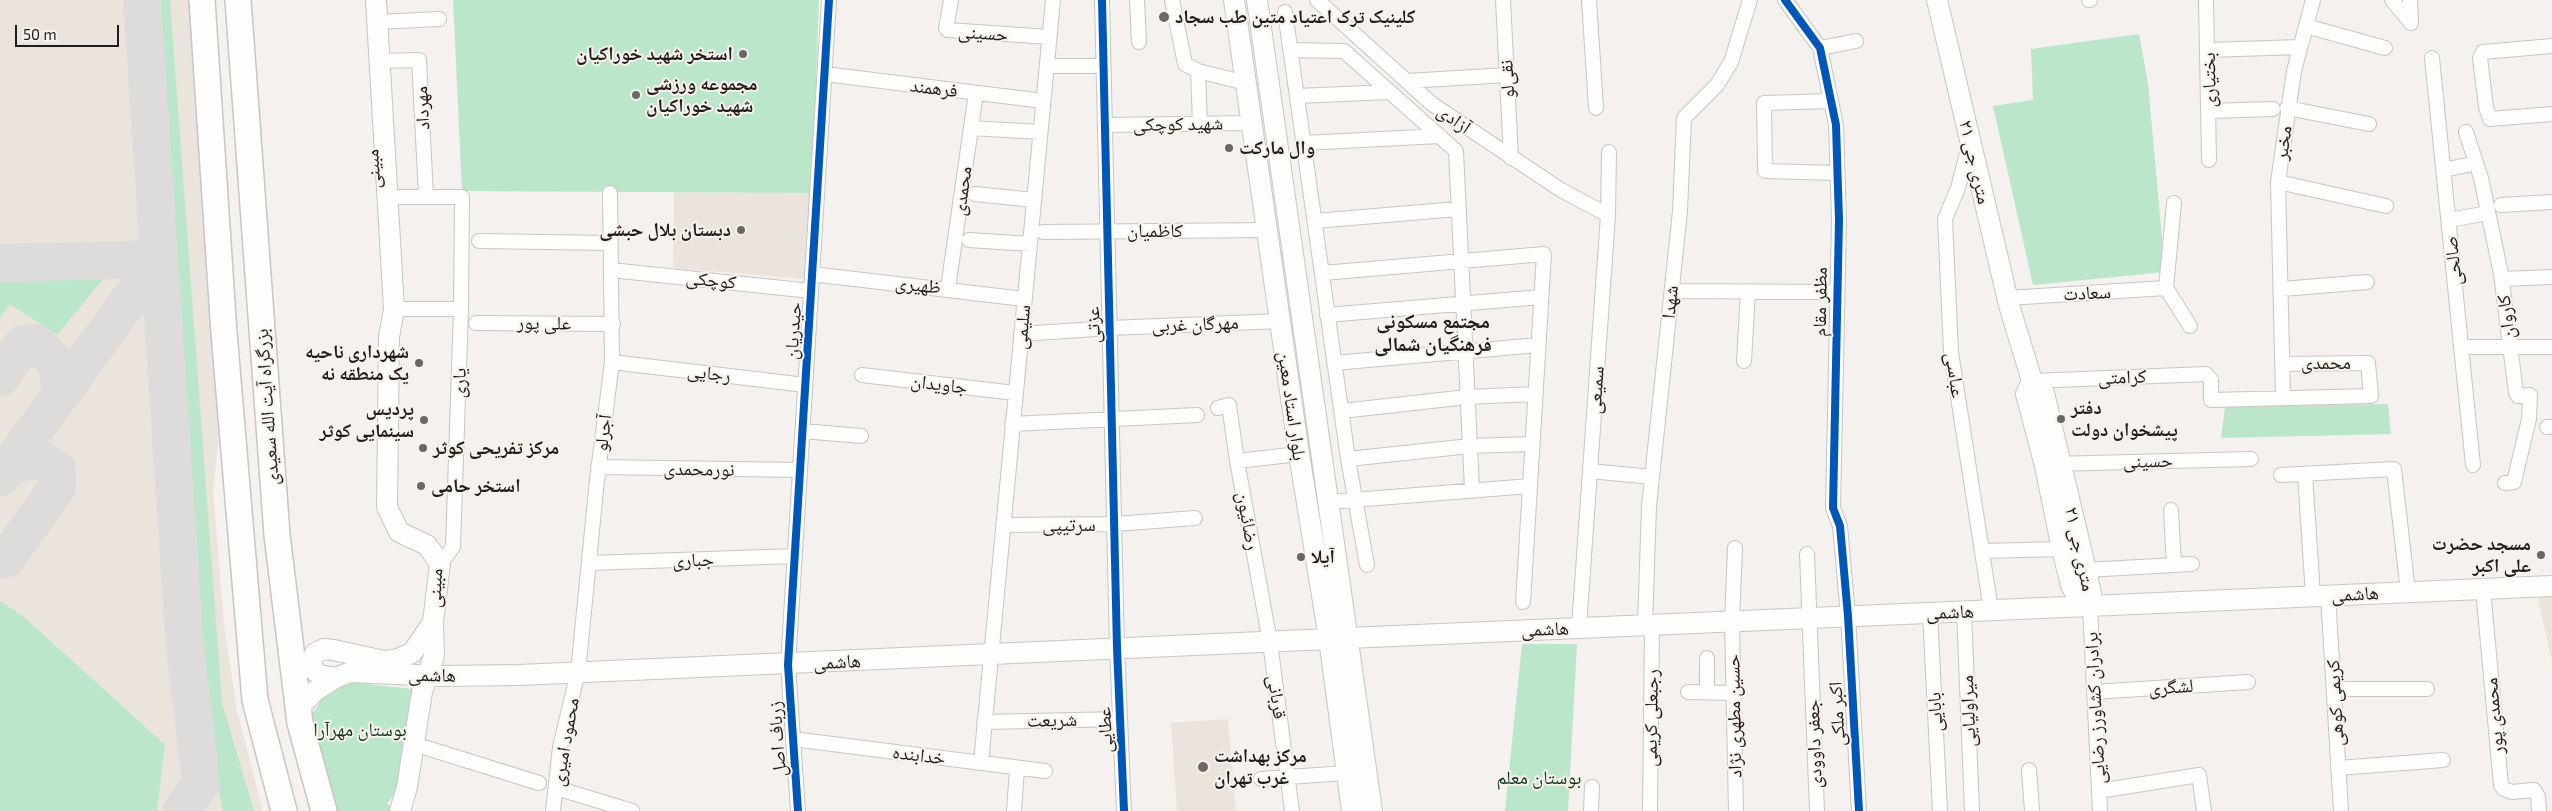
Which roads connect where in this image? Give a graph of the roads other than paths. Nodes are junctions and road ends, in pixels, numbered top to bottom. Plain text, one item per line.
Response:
1 (202, 0) edge
2 (238, 0) edge
3 (363, 0) edge
4 (376, 0) edge
5 (829, 0) edge
6 (951, 0) edge
7 (1053, 0) edge
8 (1102, 0) edge
9 (1137, 0) edge
10 (1172, 0) edge
11 (1234, 0) edge
12 (1257, 0) edge
13 (1317, 0) edge
14 (1502, 0) edge
15 (1589, 0) edge
16 (1750, 0) edge
17 (1785, 0) edge
18 (1937, 0) edge
19 (2206, 0) edge
20 (2314, 0) edge
21 (2392, 0) edge
22 (2410, 0) edge
23 (1285, 12) dead end
24 (439, 19) dead end
25 (371, 23) junction
26 (2306, 26) junction
27 (1049, 37) junction
28 (1856, 41) dead end
29 (1139, 42) dead end
30 (2552, 46) edge
31 (2300, 47) junction
32 (1820, 48) junction
33 (2385, 48) dead end
34 (1290, 50) junction
35 (2208, 50) junction
36 (2432, 58) dead end
37 (380, 61) junction
38 (1046, 66) junction
39 (1103, 66) junction
40 (1198, 71) junction
41 (824, 74) junction
42 (1507, 75) junction
43 (1407, 82) junction
44 (1246, 83) junction
45 (1390, 92) junction
46 (976, 93) junction
47 (1297, 96) junction
48 (1043, 101) junction
49 (1831, 101) junction
50 (1596, 108) dead end
51 (2272, 108) dead end
52 (2287, 108) junction
53 (2210, 111) junction
54 (2552, 114) edge
55 (1276, 122) junction
56 (1252, 123) junction
57 (1200, 124) junction
58 (2369, 124) dead end
59 (1105, 125) junction
60 (971, 128) junction
61 (1040, 132) junction
62 (2466, 132) dead end
63 (1440, 136) junction
64 (1970, 142) junction
65 (1304, 143) junction
66 (1609, 152) dead end
67 (1511, 158) junction
68 (2209, 160) dead end
69 (2476, 163) junction
70 (2444, 170) junction
71 (1838, 173) junction
72 (2278, 182) junction
73 (610, 193) dead end
74 (975, 194) dead end
75 (426, 195) junction
76 (386, 196) junction
77 (1034, 200) junction
78 (2552, 202) edge
79 (2174, 203) dead end
80 (2501, 205) dead end
81 (2386, 206) dead end
82 (1458, 208) junction
83 (2488, 213) junction
84 (1608, 214) junction
85 (2449, 220) junction
86 (1315, 221) junction
87 (1268, 230) junction
88 (1042, 232) dead end
89 (1107, 232) junction
90 (969, 240) dead end
91 (479, 241) dead end
92 (611, 242) junction
93 (1030, 244) junction
94 (1461, 261) junction
95 (611, 270) junction
96 (1323, 273) junction
97 (812, 274) junction
98 (2552, 277) edge
99 (2502, 279) junction
100 (2367, 282) dead end
101 (948, 288) junction
102 (2166, 288) junction
103 (2282, 289) junction
104 (811, 290) junction
105 (1672, 291) junction
106 (1748, 291) junction
107 (1836, 292) junction
108 (1541, 298) junction
109 (2007, 298) junction
110 (1024, 299) junction
111 (1463, 303) junction
112 (394, 309) junction
113 (461, 309) junction
114 (1327, 316) junction
115 (1280, 321) junction
116 (476, 323) dead end
117 (613, 324) junction
118 (2190, 326) dead end
119 (1110, 328) junction
120 (1021, 334) junction
121 (389, 337) junction
122 (1538, 345) junction
123 (2461, 347) junction
124 (2509, 347) junction
125 (2552, 347) edge
126 (1465, 350) junction
127 (1744, 361) dead end
128 (612, 362) junction
129 (1334, 363) junction
130 (2282, 364) junction
131 (862, 375) dead end
132 (2032, 381) junction
133 (806, 385) junction
134 (1015, 393) junction
135 (1535, 394) junction
136 (1468, 397) junction
137 (2283, 397) junction
138 (1218, 408) dead end
139 (1342, 411) junction
140 (1197, 415) dead end
141 (1112, 420) junction
142 (1012, 424) junction
143 (803, 432) junction
144 (861, 436) dead end
145 (1532, 444) junction
146 (1470, 446) junction
147 (1299, 454) junction
148 (1348, 459) junction
149 (2251, 459) dead end
150 (1237, 461) junction
151 (2053, 464) junction
152 (2473, 465) dead end
153 (598, 467) junction
154 (800, 470) junction
155 (1590, 471) junction
156 (2305, 474) junction
157 (2281, 475) dead end
158 (1652, 477) junction
159 (2505, 483) dead end
160 (1530, 486) junction
161 (1472, 488) junction
162 (1354, 500) junction
163 (1328, 502) junction
164 (2171, 510) dead end
165 (1195, 518) dead end
166 (1114, 524) junction
167 (1003, 525) junction
168 (1735, 548) dead end
169 (2062, 549) junction
170 (1982, 551) junction
171 (1807, 554) dead end
172 (795, 556) junction
173 (590, 563) junction
174 (440, 564) junction
175 (2174, 564) junction
176 (2192, 564) dead end
177 (1367, 565) dead end
178 (2086, 570) junction
179 (2552, 586) edge
180 (2483, 589) junction
181 (2408, 592) junction
182 (2321, 596) junction
183 (1523, 602) dead end
184 (2090, 606) junction
185 (1991, 610) junction
186 (1964, 611) junction
187 (1930, 612) junction
188 (1848, 616) junction
189 (1809, 618) junction
190 (1732, 621) junction
191 (432, 622) junction
192 (1648, 624) junction
193 (1579, 627) junction
194 (1338, 639) junction
195 (1270, 642) junction
196 (1117, 648) junction
197 (990, 654) junction
198 (1707, 658) dead end
199 (788, 664) junction
200 (578, 672) junction
201 (427, 674) junction
202 (335, 678) junction
203 (2248, 682) dead end
204 (2334, 689) junction
205 (2427, 689) dead end
206 (1688, 692) dead end
207 (1707, 692) junction
208 (2094, 692) junction
209 (1734, 693) junction
210 (298, 709) junction
211 (1120, 719) junction
212 (984, 722) junction
213 (793, 739) junction
214 (414, 744) junction
215 (2442, 760) dead end
216 (980, 763) junction
217 (1017, 768) junction
218 (2338, 768) junction
219 (2029, 770) dead end
220 (1045, 771) dead end
221 (1345, 773) junction
222 (1288, 778) junction
223 (1261, 779) dead end
224 (539, 783) dead end
225 (1592, 787) dead end
226 (556, 788) junction
227 (2099, 791) junction
228 (284, 811) edge
229 (324, 811) edge
230 (400, 811) edge
231 (553, 811) edge
232 (632, 811) edge
233 (798, 811) edge
234 (1014, 811) edge
235 (1124, 811) edge
236 (1292, 811) edge
237 (1352, 811) edge
238 (1372, 811) edge
239 (1591, 811) edge
240 (1650, 811) edge
241 (1736, 811) edge
242 (1817, 811) edge
243 (1859, 811) edge
244 (1940, 811) edge
245 (1972, 811) edge
246 (2032, 811) edge
247 (2100, 811) edge
248 (2204, 811) edge
249 (2341, 811) edge
250 (2539, 811) edge

1 - 228 highway, بزرگراه آیت الله سعیدی
2 - 210 highway, بزرگراه آیت الله سعیدی
3 - 25 main road, مبینی
4 - 25 main road, مبینی
5 - 41 street, حیدریان
6 - 27 street, حسینی
7 - 27 street, سلیمی
8 - 39 street, عزتی
9 - 29 street
10 - 40 street
11 - 44 main road, بلوار استاد معین
12 - 55 main road, بلوار استاد معین
13 - 43 street, آزادی
14 - 42 street, نقی‌لو
15 - 50 street
16 - 105 street, شهدا
17 - 32 street, مظفر مقام
18 - 64 main road, ۲۱ متری جی
19 - 35 street, بختیاری
20 - 26 street, مخبر
21 - 22 street
23 - 34 street
24 - 25 street
25 - 37 main road, مبینی
25 - 121 main road, مبینی
26 - 31 street, مخبر
26 - 33 street
27 - 38 street, سلیمی
28 - 32 street
30 - 54 street
31 - 35 street
31 - 52 street, مخبر
32 - 49 street, مظفر مقام
34 - 45 street
34 - 47 street
35 - 53 street, بختیاری
36 - 70 street, صالحی
37 - 75 street, مهرداد
37 - 76 main road, مبینی
38 - 39 street
38 - 48 street, سلیمی
39 - 59 street, عزتی
40 - 44 street
40 - 57 street
41 - 46 street, فرهمند
41 - 97 street, حیدریان
42 - 43 street
42 - 67 street, نقی‌لو
43 - 67 street, آزادی
44 - 56 main road, بلوار استاد معین
45 - 47 street
45 - 63 street
46 - 48 street, فرهمند
46 - 60 street, محمدی
47 - 65 street
48 - 61 street, سلیمی
49 - 71 street, مظفر مقام
49 - 71 street
51 - 53 street
52 - 58 street
52 - 72 street, مخبر
53 - 68 street, بختیاری
55 - 56 main road
55 - 163 main road, بلوار استاد معین
56 - 57 street, شهید کوچکی
56 - 87 main road, بلوار استاد معین
57 - 59 street, شهید کوچکی
59 - 89 street, عزتی
60 - 61 street
60 - 101 street, محمدی
61 - 77 street, سلیمی
62 - 69 street, کاروان
63 - 65 street
63 - 82 street
64 - 109 main road, ۲۱ متری جی
64 - 170 street, عباسی
65 - 86 street
66 - 84 street, سمیعی
67 - 84 street, آزادی
69 - 70 street
69 - 83 street, کاروان
70 - 85 street, صالحی
71 - 107 street, مظفر مقام
72 - 81 street
72 - 103 street, مخبر
73 - 92 street, آجرلو
74 - 77 street
75 - 76 street
75 - 113 street, یاری
76 - 112 main road, مبینی
77 - 93 street, سلیمی
78 - 80 street
79 - 102 street
82 - 86 street
82 - 94 street
83 - 85 street
83 - 99 street, کاروان
84 - 155 street, سمیعی
85 - 123 street, صالحی
86 - 96 street
87 - 89 street, کاظمیان
87 - 115 main road, بلوار استاد معین
88 - 89 street, کاظمیان
89 - 119 street, عزتی
90 - 93 street
91 - 92 street
92 - 95 street, آجرلو
93 - 110 street, سلیمی
94 - 96 street
94 - 108 street
94 - 111 street
95 - 104 street, کوچکی
95 - 117 street, آجرلو
96 - 114 street
97 - 101 street, ظهیری
97 - 104 street, حیدریان
98 - 99 street
99 - 124 street, کاروان
100 - 103 street
101 - 110 street, ظهیری
102 - 109 street, سعادت
102 - 118 street
103 - 130 street, مخبر
104 - 133 street, حیدریان
105 - 106 street
105 - 158 street, شهدا
106 - 107 street
106 - 127 street
107 - 188 street, مظفر مقام
108 - 111 street
108 - 122 street
109 - 132 main road, ۲۱ متری جی
110 - 120 street, سلیمی
111 - 114 street
111 - 126 street
112 - 113 street
112 - 121 main road, مبینی
113 - 174 street, یاری
114 - 129 street
115 - 119 street, مهرگان غربی
115 - 147 main road, بلوار استاد معین
116 - 117 street, علی پور
117 - 128 street, آجرلو
119 - 120 street, مهرگان غربی
119 - 141 street, عزتی
120 - 134 street, سلیمی
121 - 174 main road, مبینی
122 - 126 street
122 - 135 street
123 - 124 street
123 - 152 street, صالحی
124 - 125 street
124 - 159 street, کاروان
126 - 129 street
126 - 136 street
128 - 133 street, رجایی
128 - 153 street, آجرلو
129 - 139 street
130 - 137 street, مخبر
130 - 137 street, محمدی
131 - 134 street, جاویدان
132 - 137 street, کرامتی
132 - 151 main road, ۲۱ متری جی
133 - 143 street, حیدریان
134 - 142 street, سلیمی
135 - 136 street
135 - 145 street
136 - 139 street
136 - 146 street
138 - 150 street, رضائیون
139 - 148 street
140 - 141 street
141 - 142 street
141 - 166 street, عزتی
142 - 167 street, سلیمی
143 - 144 street
143 - 154 street, حیدریان
145 - 146 street
145 - 160 street
146 - 148 street
146 - 161 street
147 - 150 street
147 - 194 main road, بلوار استاد معین
148 - 162 street
149 - 151 street, حسینی
150 - 195 street, رضائیون
151 - 169 main road, ۲۱ متری جی
151 - 178 main road, ۲۱ متری جی
153 - 154 street, نورمحمدی
153 - 173 street, آجرلو
154 - 172 street, حیدریان
155 - 158 street
155 - 193 street, سمیعی
156 - 157 street
156 - 181 street
156 - 182 street, کریمی کوهی
158 - 192 street, شهدا
160 - 161 street
160 - 183 street
161 - 162 street
162 - 163 street
162 - 177 street
163 - 194 main road, بلوار استاد معین
164 - 175 street
165 - 166 street, سرتیپی
166 - 167 street, سرتیپی
166 - 196 street, عزتی
167 - 197 street, سلیمی
168 - 190 street, حسین مطهری نژاد
169 - 170 street
169 - 184 main road, ۲۱ متری جی
170 - 185 street, عباسی
171 - 189 street, جعفر داوودی
172 - 173 street, جباری
172 - 199 street, حیدریان
173 - 200 street, آجرلو
174 - 191 main road, مبینی
175 - 176 street
175 - 178 street
178 - 184 main road, ۲۱ متری جی
179 - 180 main road, هاشمی
180 - 181 main road, هاشمی
180 - 250 street, محمدی پور
181 - 182 main road, هاشمی
182 - 184 main road, هاشمی
182 - 204 street, کریمی کوهی
184 - 185 main road, هاشمی
184 - 208 street, برادران کشاورز رضایی
185 - 186 main road, هاشمی
186 - 187 main road, هاشمی
186 - 245 street, میراولیایی
187 - 188 main road, هاشمی
187 - 244 street, بابایی
188 - 189 main road, هاشمی
188 - 243 street, اکبر ملکی
189 - 190 main road, هاشمی
189 - 242 street, جعفر داوودی
190 - 192 main road, هاشمی
190 - 209 street, حسین مطهری نژاد
191 - 201 main road
191 - 202 main road
192 - 193 main road, هاشمی
192 - 240 street, رجبعلی کریمی
193 - 194 main road, هاشمی
194 - 195 main road, هاشمی
194 - 221 main road, بلوار استاد معین
194 - 238 main road, بلوار استاد معین
195 - 196 main road, هاشمی
195 - 222 street, قربانی
196 - 197 main road, هاشمی
196 - 211 street, عطایی
197 - 199 main road, هاشمی
197 - 212 street, سلیمی
198 - 207 street
199 - 200 main road, هاشمی
199 - 213 street, زرباف اصل
200 - 201 main road, هاشمی
200 - 226 street, محمود امیری
201 - 202 main road, هاشمی
201 - 214 main road
202 - 210 main road, هاشمی
203 - 208 street, لشگری
204 - 205 street
204 - 218 street, کریمی کوهی
206 - 207 street
207 - 209 street
208 - 227 street, برادران کشاورز رضایی
209 - 241 street, حسین مطهری نژاد
210 - 229 highway, بزرگراه آیت الله سعیدی
211 - 212 street, شریعت
211 - 235 street, عطایی
212 - 216 street, سلیمی
213 - 216 street, خدابنده
213 - 233 street, زرباف اصل
214 - 224 street
214 - 230 main road
215 - 218 street
216 - 217 street, خدابنده
217 - 220 street, خدابنده
217 - 234 street
218 - 249 street, کریمی کوهی
219 - 246 street
221 - 222 street
221 - 237 main road, بلوار استاد معین
222 - 223 street
222 - 236 street, قربانی
225 - 239 street
226 - 231 street, محمود امیری
226 - 232 street
227 - 247 street, برادران کشاورز رضایی
227 - 248 street

